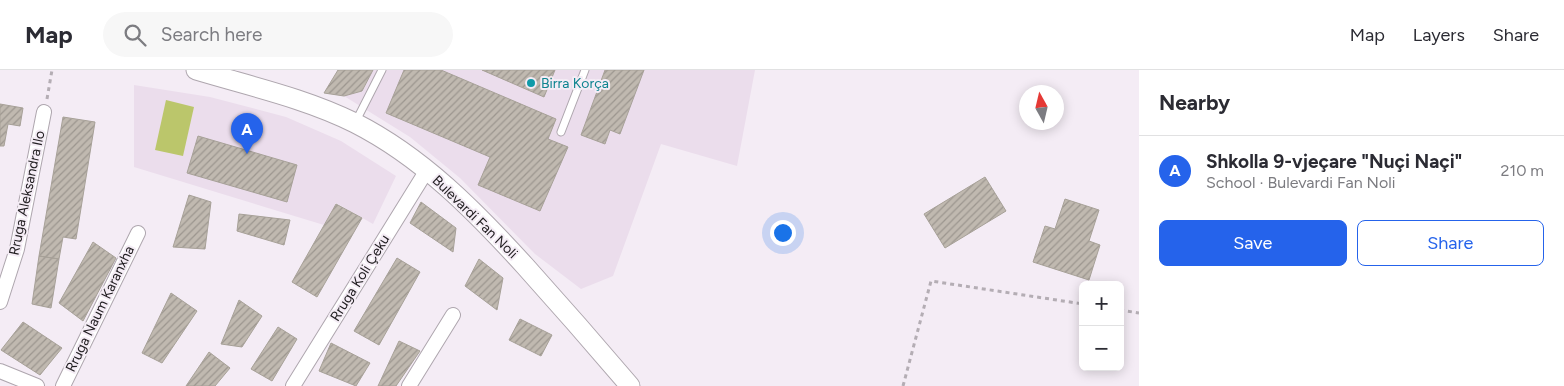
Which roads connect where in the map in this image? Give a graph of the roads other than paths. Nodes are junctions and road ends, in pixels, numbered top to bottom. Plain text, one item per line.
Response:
1 (196, 70) edge
2 (382, 70) edge
3 (585, 70) edge
4 (44, 112) road end
5 (355, 123) junction
6 (561, 132) dead end
7 (427, 170) junction
8 (138, 233) dead end
9 (0, 302) edge
10 (453, 315) dead end
11 (0, 370) edge
12 (37, 386) edge
13 (63, 386) edge
14 (293, 386) edge
15 (409, 386) edge
16 (630, 386) edge

1 - 5 main road, Bulevardi Fan Noli
2 - 5 lane
3 - 6 lane
4 - 9 street, Rruga Aleksandra Ilo
5 - 7 main road, Bulevardi Fan Noli
7 - 14 street, Rruga Koli Çeku
7 - 16 main road, Bulevardi Fan Noli
8 - 13 street, Rruga Naum Karanxha
10 - 15 street
11 - 12 street

